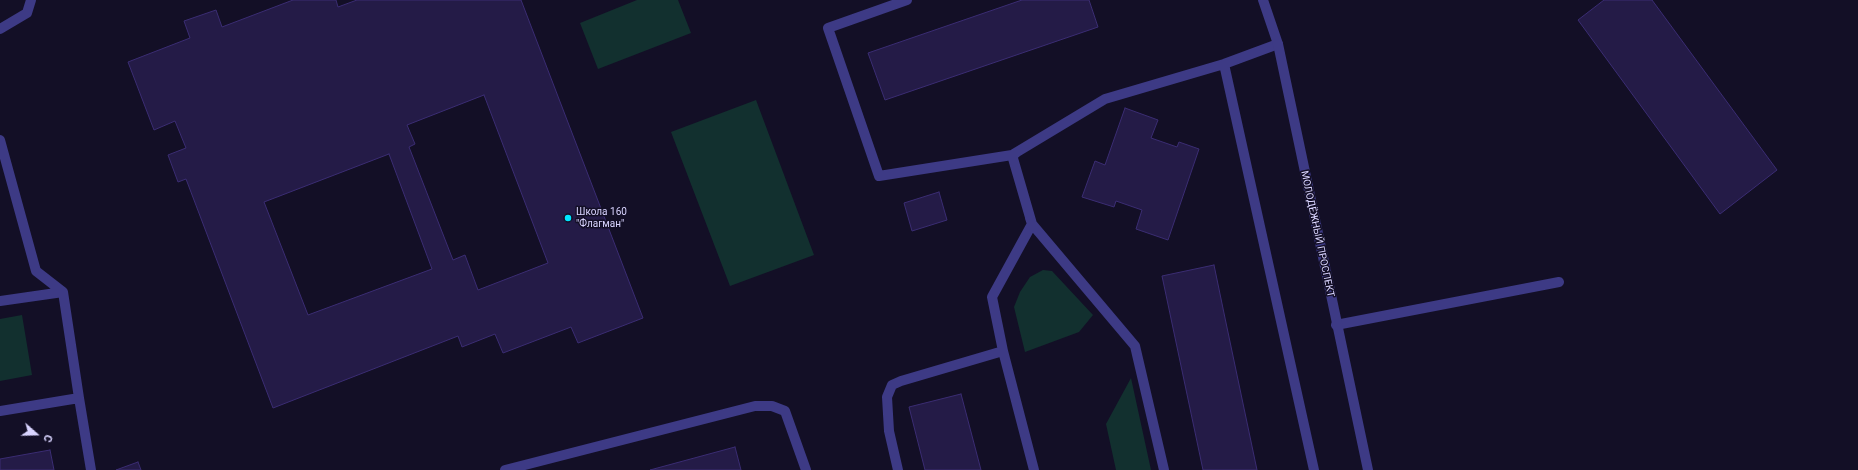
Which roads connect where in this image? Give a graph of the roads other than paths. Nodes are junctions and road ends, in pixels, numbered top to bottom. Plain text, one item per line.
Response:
1 (31, 0) edge
2 (906, 0) edge
3 (1263, 0) edge
4 (0, 29) edge
5 (1278, 44) junction
6 (1224, 64) junction
7 (0, 140) edge
8 (1012, 156) junction
9 (3, 159) edge
10 (1032, 224) junction
11 (1559, 282) dead end
12 (63, 292) junction
13 (0, 301) edge
14 (1336, 325) junction
15 (1003, 350) junction
16 (78, 398) junction
17 (0, 411) edge
18 (91, 470) edge
19 (505, 470) edge
20 (806, 470) edge
21 (898, 470) edge
22 (1034, 470) edge
23 (1164, 470) edge
24 (1314, 470) edge
25 (1368, 470) edge

1 - 4 street
2 - 8 street
3 - 5 street, МОЛОДЁЖНЫЙ ПРОСПЕКТ
5 - 6 street
5 - 14 street, МОЛОДЁЖНЫЙ ПРОСПЕКТ
6 - 8 street
6 - 24 street
7 - 9 street
8 - 10 street
9 - 12 street
10 - 15 street
10 - 23 street
11 - 14 street
12 - 13 street
12 - 16 street
14 - 25 street, МОЛОДЁЖНЫЙ ПРОСПЕКТ
15 - 21 street
15 - 22 street
16 - 17 street
16 - 18 street
19 - 20 street

